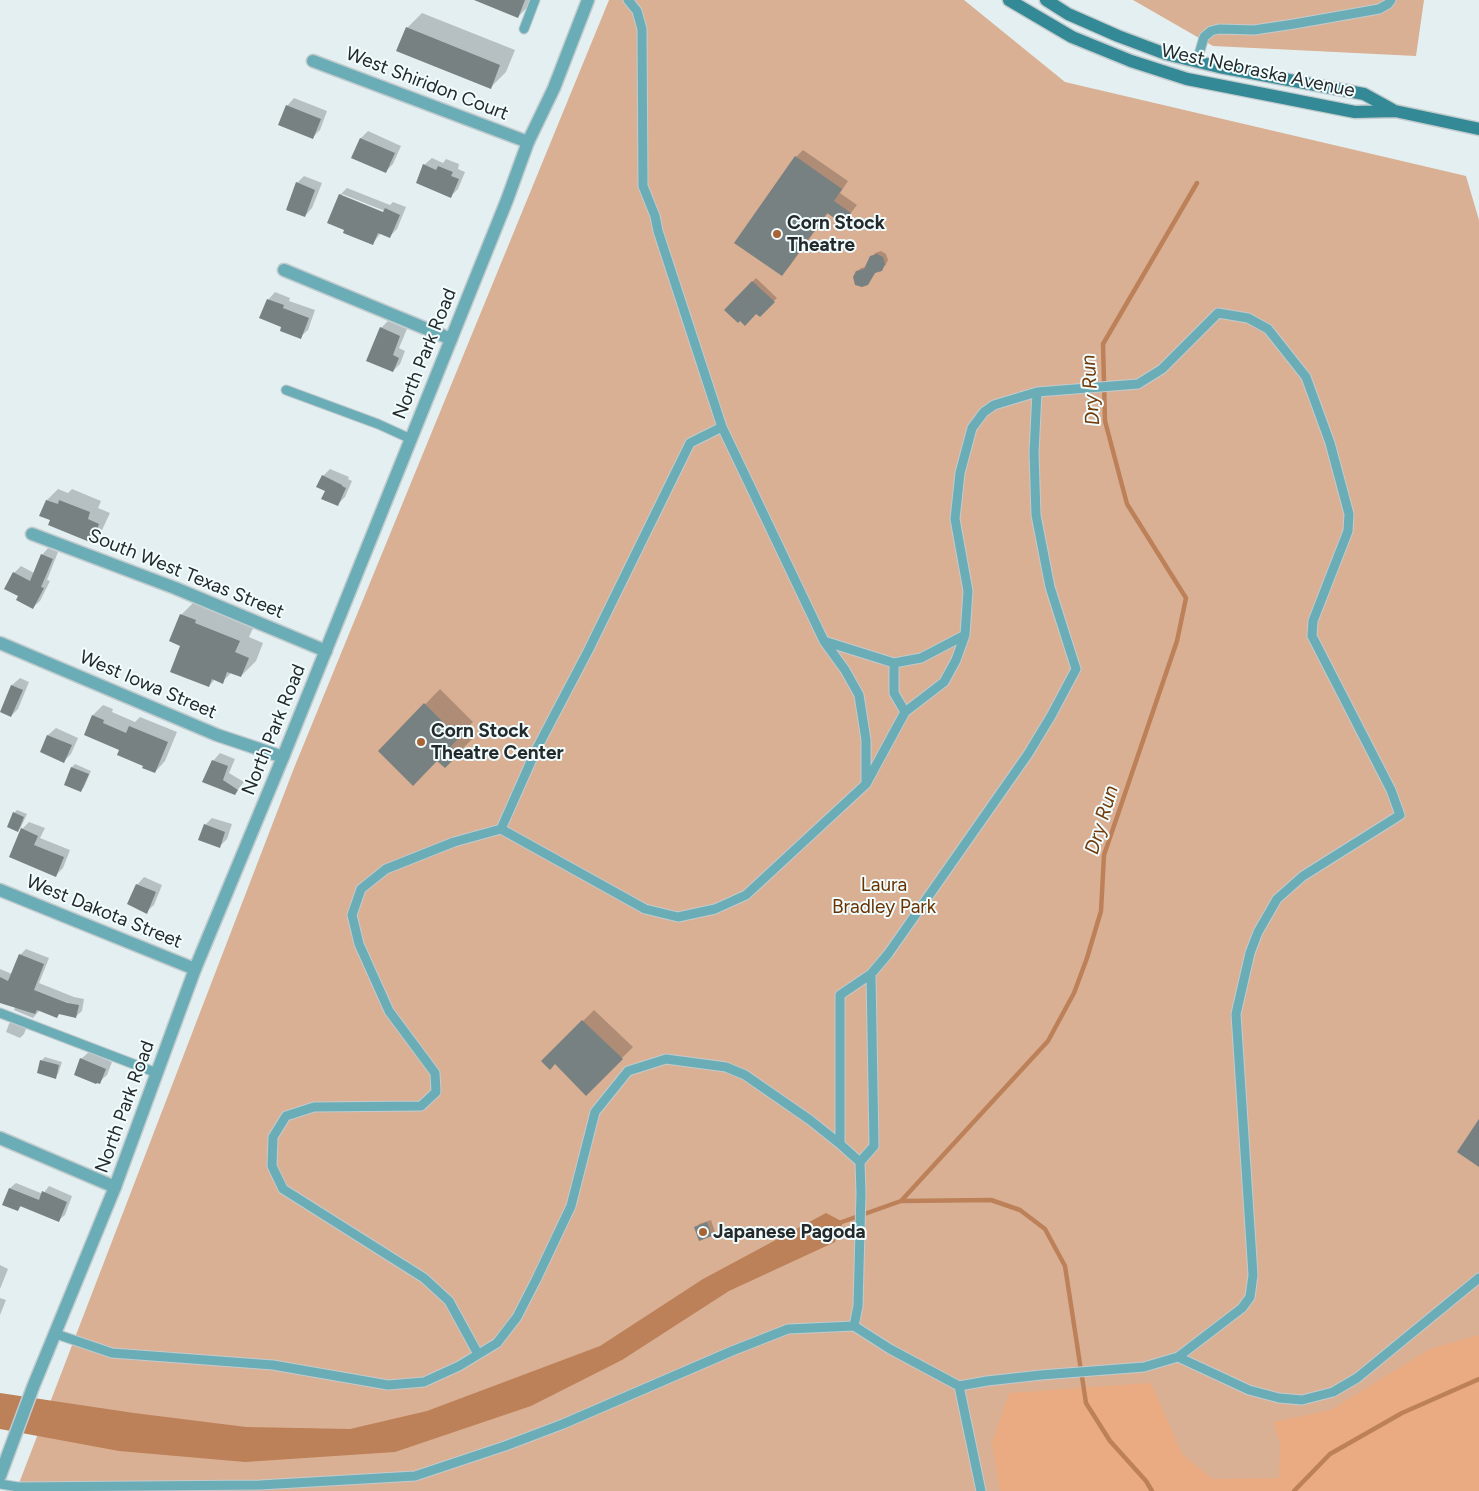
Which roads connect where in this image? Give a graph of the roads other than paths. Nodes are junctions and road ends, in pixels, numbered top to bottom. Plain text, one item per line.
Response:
1 (535, 0) edge
2 (588, 0) edge
3 (628, 0) edge
4 (1009, 0) edge
5 (1046, 0) edge
6 (1391, 0) edge
7 (524, 29) dead end
8 (313, 61) dead end
9 (1197, 62) junction
10 (1395, 112) junction
11 (1479, 129) edge
12 (528, 142) junction
13 (284, 270) dead end
14 (451, 339) junction
15 (286, 390) dead end
16 (1037, 392) junction
17 (722, 427) junction
18 (411, 439) junction
19 (32, 534) dead end
20 (965, 635) junction
21 (824, 641) junction
22 (0, 643) edge
23 (326, 652) junction
24 (894, 663) junction
25 (905, 712) junction
26 (283, 757) junction
27 (866, 784) junction
28 (501, 829) junction
29 (0, 890) edge
30 (195, 969) junction
31 (871, 974) junction
32 (0, 1013) edge
33 (157, 1074) junction
34 (0, 1138) edge
35 (840, 1144) junction
36 (860, 1162) junction
37 (115, 1187) junction
38 (1479, 1278) edge
39 (854, 1326) junction
40 (56, 1334) junction
41 (478, 1354) junction
42 (1178, 1356) junction
43 (959, 1386) junction
44 (0, 1476) edge
45 (0, 1484) edge
46 (981, 1491) edge

1 - 7 lane
2 - 12 street, North Park Road
3 - 17 lane
4 - 10 main road, West Nebraska Avenue
5 - 9 main road, West Nebraska Avenue
6 - 9 lane
8 - 12 street, West Shiridon Court
9 - 10 main road, West Nebraska Avenue
10 - 11 main road, West Nebraska Avenue
12 - 14 street, North Park Road
13 - 14 street
14 - 18 street, North Park Road
15 - 18 lane
16 - 20 lane
16 - 31 lane
16 - 42 lane
17 - 21 lane
17 - 28 lane
18 - 23 street, North Park Road
19 - 23 street, South West Texas Street
20 - 24 lane
20 - 25 lane
21 - 24 lane
21 - 27 lane
22 - 26 street, West Iowa Street
23 - 26 street, North Park Road
24 - 25 lane
25 - 27 lane
26 - 30 street, North Park Road
27 - 28 lane
28 - 41 lane
29 - 30 street, West Dakota Street
30 - 33 street, North Park Road
31 - 35 lane
31 - 36 lane
32 - 33 lane
33 - 37 street, North Park Road
34 - 37 street
35 - 36 lane
35 - 41 lane
36 - 39 lane
37 - 40 street, North Park Road
38 - 42 lane
39 - 43 lane
39 - 45 lane
40 - 41 lane
40 - 44 street, North Park Road
42 - 43 lane
43 - 46 lane

